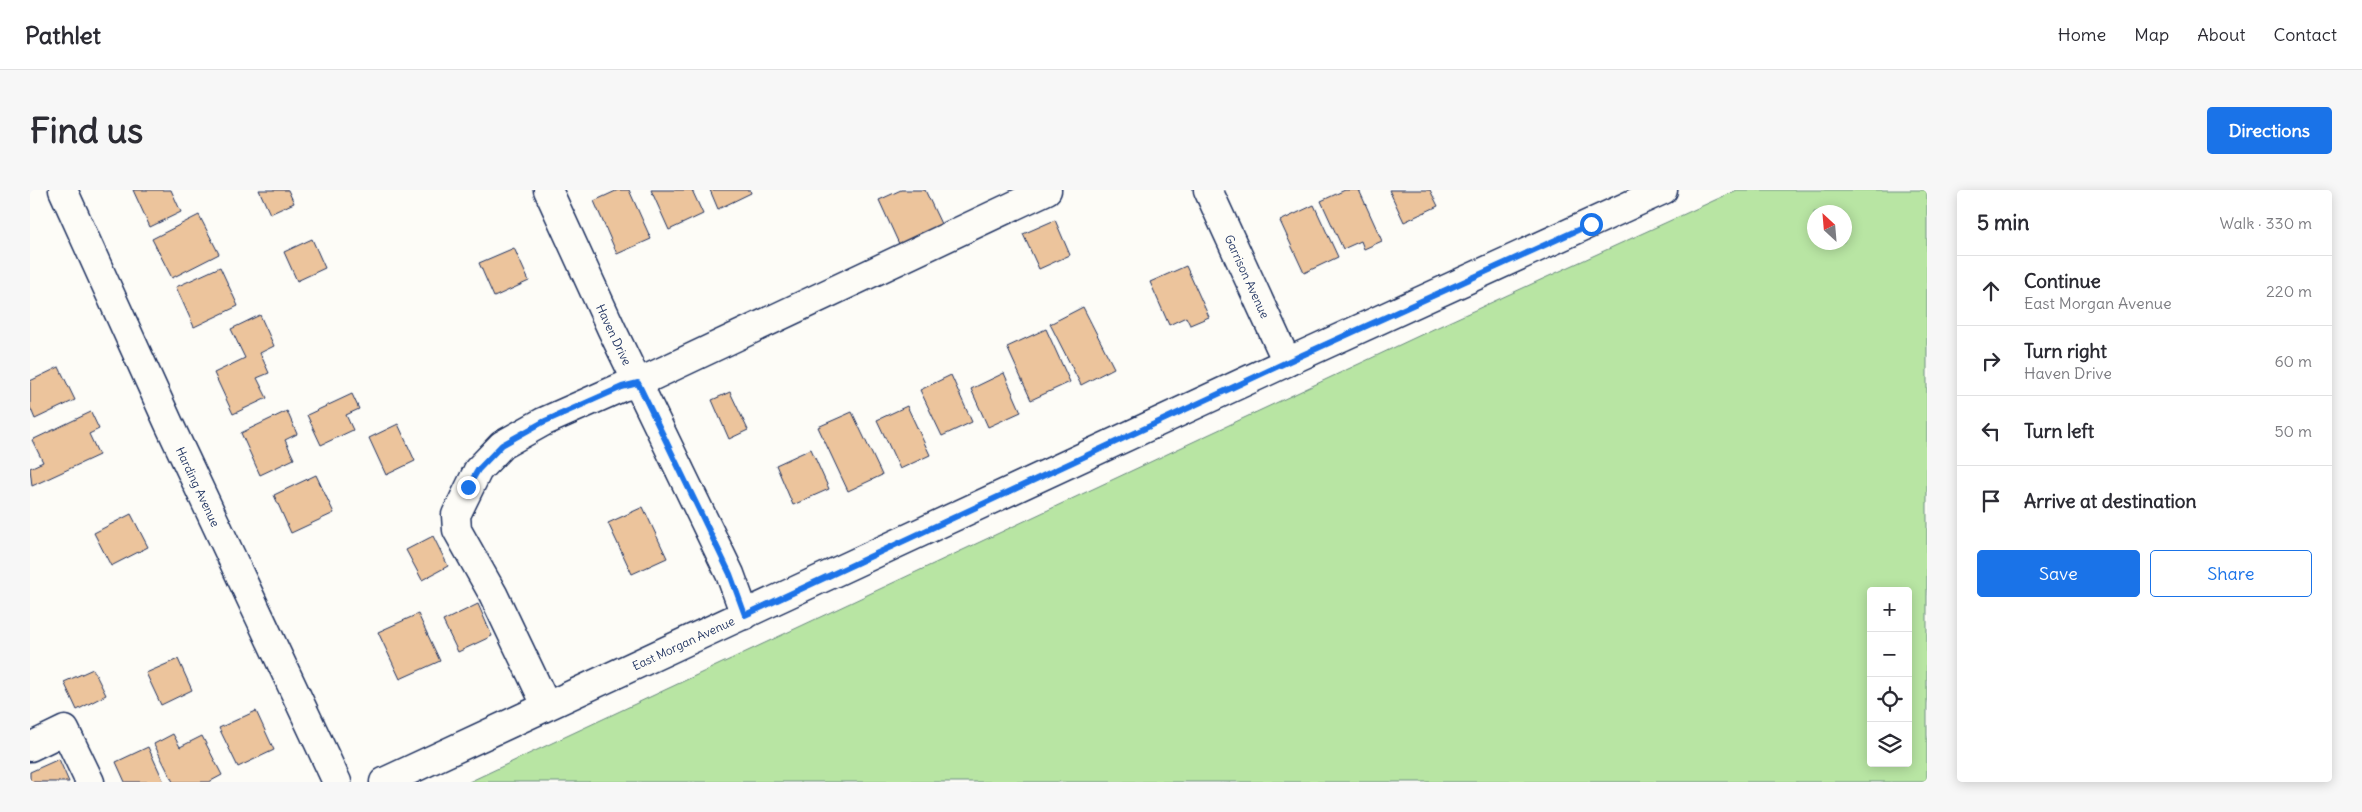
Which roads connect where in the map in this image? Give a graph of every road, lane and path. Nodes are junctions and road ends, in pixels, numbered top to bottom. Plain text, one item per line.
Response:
1 (63, 190) edge
2 (548, 190) edge
3 (1048, 190) edge
4 (1208, 190) edge
5 (1663, 190) edge
6 (1287, 362) junction
7 (638, 383) junction
8 (745, 615) junction
9 (546, 705) junction
10 (30, 746) edge
11 (90, 782) edge
12 (337, 782) edge
13 (384, 782) edge

1 - 12 main road, Harding Avenue
2 - 7 main road, Haven Drive
3 - 7 main road
4 - 6 main road, Garrison Avenue
5 - 6 main road, East Morgan Avenue
6 - 8 main road, East Morgan Avenue
7 - 8 main road, Haven Drive
7 - 9 main road
8 - 9 main road, East Morgan Avenue
9 - 13 main road, East Morgan Avenue
10 - 11 main road

